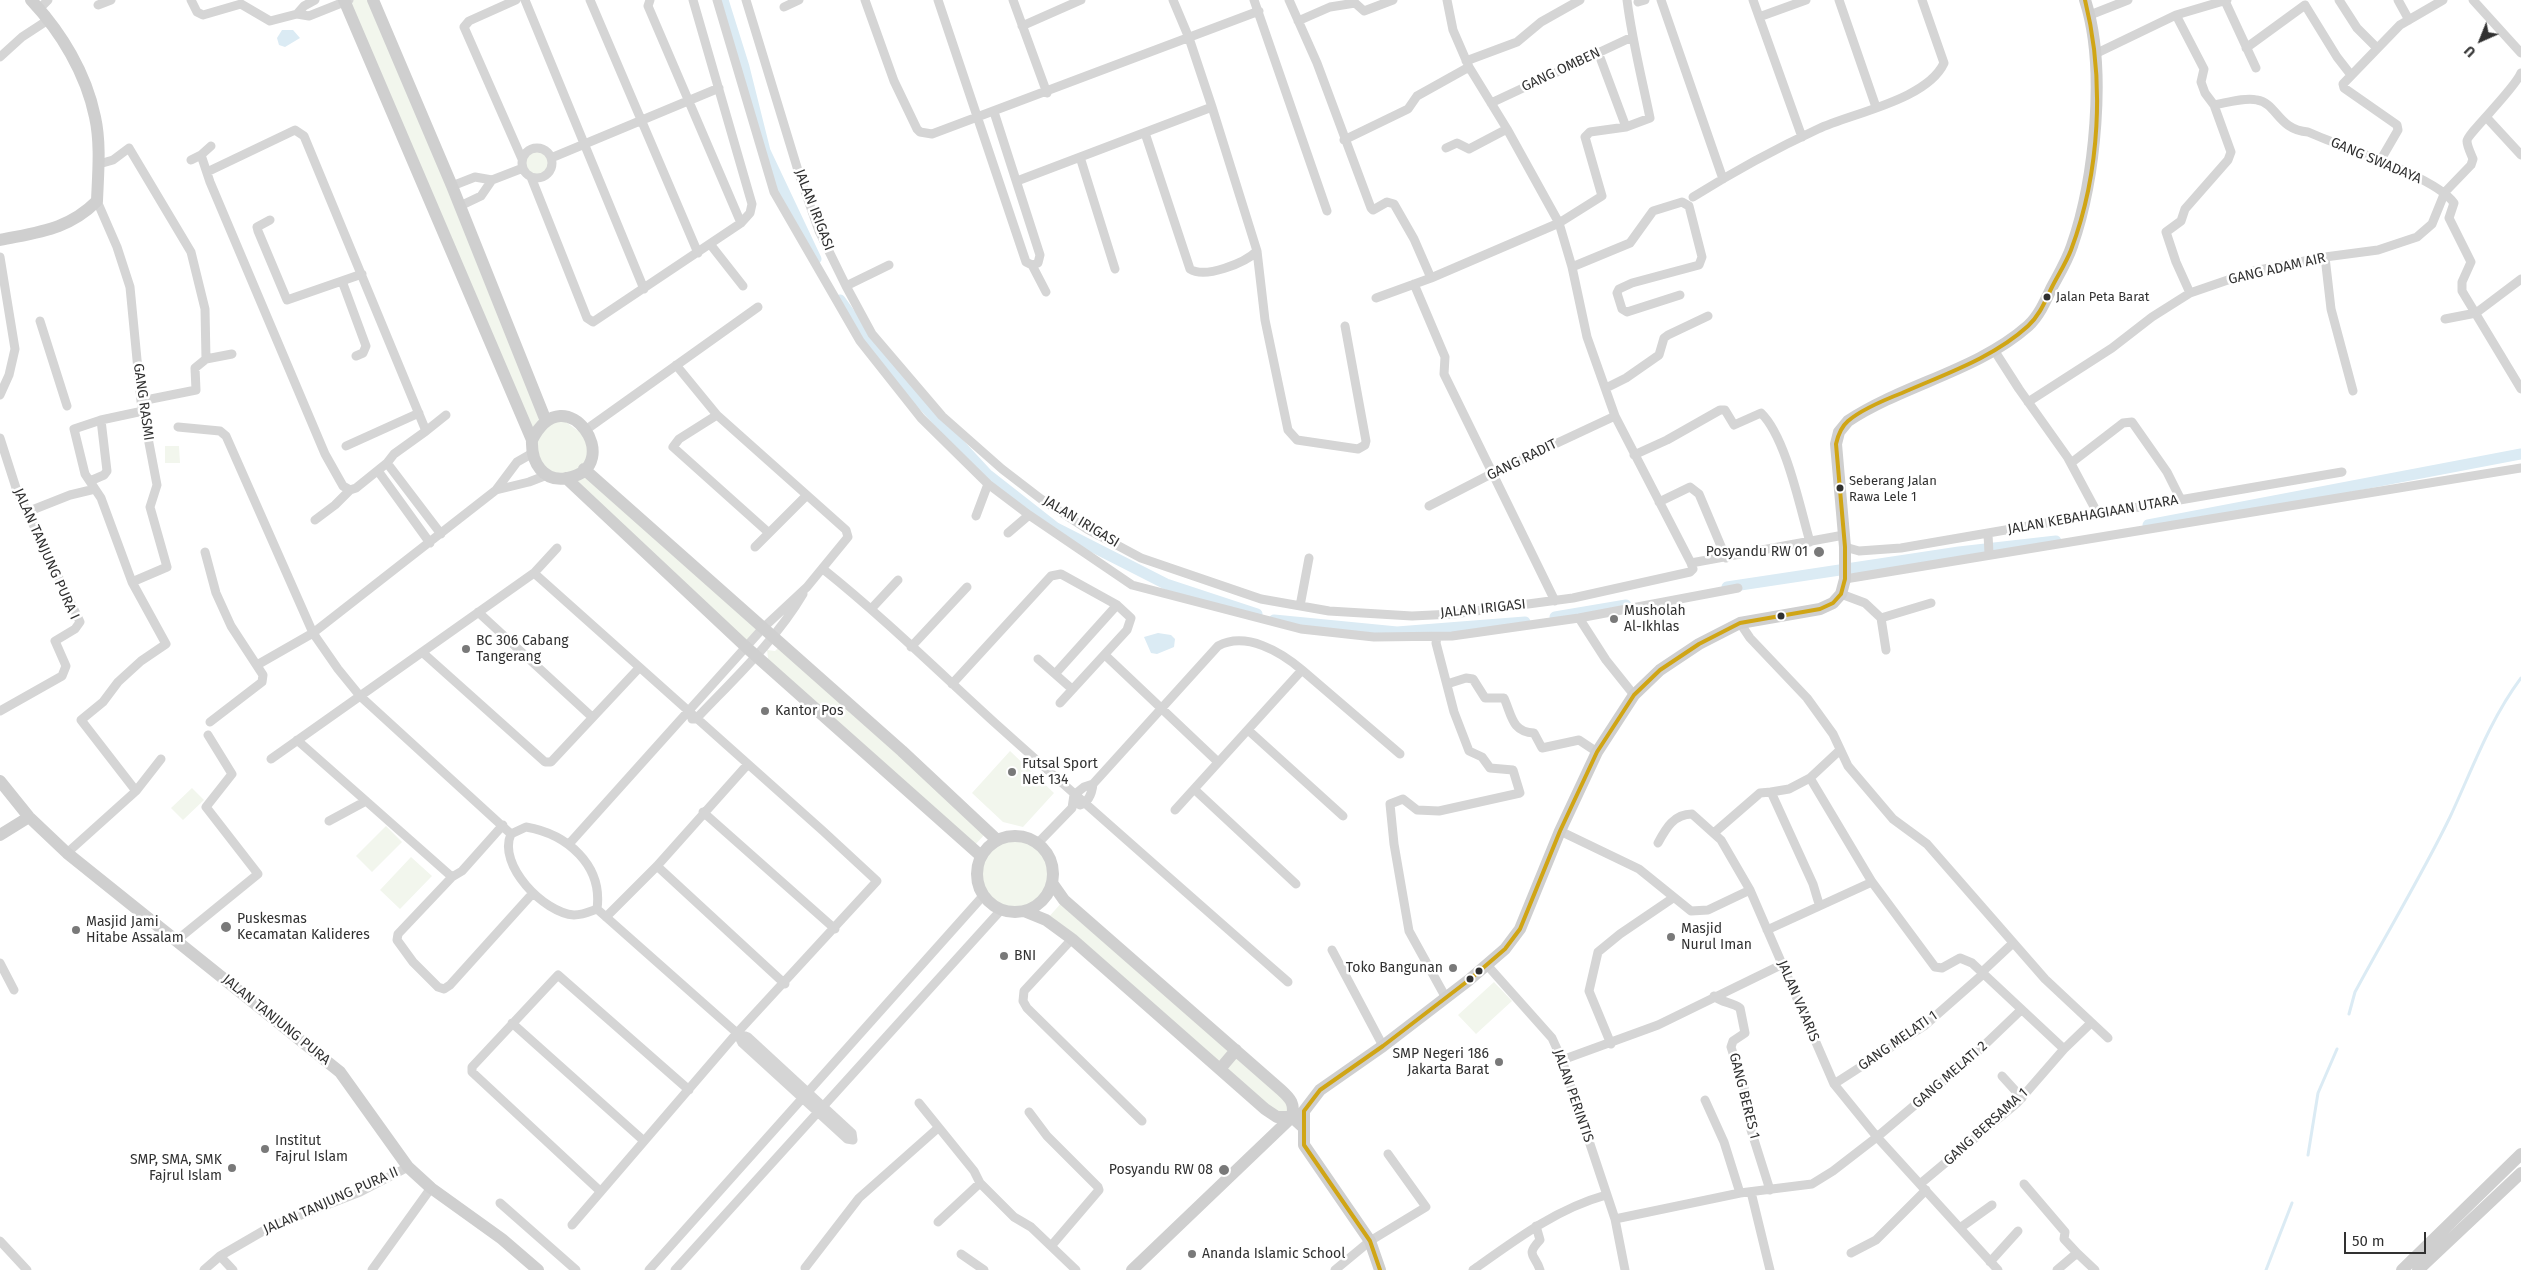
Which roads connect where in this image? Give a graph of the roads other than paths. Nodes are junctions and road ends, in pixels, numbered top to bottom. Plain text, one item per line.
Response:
1 (111, 0) edge
2 (190, 0) edge
3 (315, 0) edge
4 (373, 0) edge
5 (516, 0) edge
6 (525, 0) edge
7 (590, 0) edge
8 (650, 0) edge
9 (693, 0) edge
10 (717, 0) edge
11 (746, 0) edge
12 (799, 0) edge
13 (865, 0) edge
14 (938, 0) edge
15 (1013, 0) edge
16 (1081, 0) edge
17 (1173, 0) edge
18 (1254, 0) edge
19 (1289, 0) edge
20 (1393, 0) edge
21 (1447, 0) edge
22 (1580, 0) edge
23 (1626, 0) edge
24 (1661, 0) edge
25 (1753, 0) edge
26 (1806, 0) edge
27 (1838, 0) edge
28 (1922, 0) edge
29 (2085, 0) edge
30 (2128, 0) edge
31 (2226, 0) edge
32 (2339, 0) edge
33 (2398, 0) edge
34 (2444, 0) edge
35 (2473, 0) edge
36 (346, 1) edge
37 (39, 3) edge
38 (98, 5) dead end
39 (784, 7) dead end
40 (1259, 11) junction
41 (296, 14) junction
42 (2090, 15) junction
43 (2176, 15) junction
44 (1760, 17) junction
45 (48, 20) junction
46 (2409, 20) junction
47 (1298, 21) junction
48 (1022, 26) junction
49 (1189, 38) junction
50 (1632, 38) junction
51 (2246, 48) junction
52 (2376, 48) junction
53 (1598, 52) junction
54 (2521, 53) edge
55 (2095, 54) junction
56 (0, 57) edge
57 (1467, 64) junction
58 (2256, 68) dead end
59 (2351, 75) junction
60 (2520, 79) edge
61 (719, 88) junction
62 (1046, 93) junction
63 (689, 100) junction
64 (1491, 103) junction
65 (2214, 105) junction
66 (1212, 107) junction
67 (1876, 107) junction
68 (994, 112) junction
69 (2487, 118) junction
70 (976, 119) junction
71 (641, 120) junction
72 (1626, 127) junction
73 (1507, 129) junction
74 (1145, 133) junction
75 (1802, 137) junction
76 (1344, 140) junction
77 (585, 144) junction
78 (212, 146) dead end
79 (1446, 148) dead end
80 (201, 155) junction
81 (2521, 155) edge
82 (1080, 157) junction
83 (551, 158) junction
84 (191, 160) dead end
85 (2380, 160) junction
86 (522, 163) junction
87 (99, 164) junction
88 (207, 172) junction
89 (531, 177) junction
90 (1723, 178) junction
91 (492, 180) junction
92 (1017, 181) junction
93 (452, 186) junction
94 (2445, 192) junction
95 (1693, 197) dead end
96 (97, 201) junction
97 (460, 206) junction
98 (1327, 212) dead end
99 (270, 220) dead end
100 (741, 223) junction
101 (1559, 223) junction
102 (0, 240) edge
103 (710, 244) junction
104 (1257, 251) junction
105 (698, 253) junction
106 (0, 257) edge
107 (2325, 257) junction
108 (1032, 265) junction
109 (1572, 267) junction
110 (884, 269) dead end
111 (1115, 270) dead end
112 (362, 274) junction
113 (1431, 278) junction
114 (2521, 279) edge
115 (342, 282) junction
116 (1414, 284) junction
117 (743, 286) dead end
118 (846, 286) junction
119 (644, 289) junction
120 (1046, 292) dead end
121 (2190, 293) junction
122 (1680, 295) dead end
123 (1376, 298) dead end
124 (758, 306) dead end
125 (2476, 312) junction
126 (1708, 316) dead end
127 (2445, 319) dead end
128 (40, 321) dead end
129 (1345, 326) dead end
130 (1994, 350) junction
131 (879, 353) junction
132 (232, 354) dead end
133 (356, 356) dead end
134 (206, 359) junction
135 (676, 365) junction
136 (1606, 388) junction
137 (2521, 389) edge
138 (2353, 391) dead end
139 (0, 395) edge
140 (141, 401) junction
141 (2028, 402) junction
142 (67, 406) dead end
143 (143, 411) junction
144 (418, 414) junction
145 (446, 415) dead end
146 (717, 415) junction
147 (1615, 416) junction
148 (101, 420) junction
149 (546, 421) junction
150 (178, 427) dead end
151 (587, 429) junction
152 (426, 431) junction
153 (0, 438) edge
154 (532, 440) junction
155 (346, 446) dead end
156 (532, 454) junction
157 (1634, 456) junction
158 (387, 463) junction
159 (2071, 463) junction
160 (2521, 468) edge
161 (584, 469) junction
162 (378, 471) junction
163 (2342, 472) dead end
164 (1494, 473) junction
165 (547, 475) junction
166 (566, 478) junction
167 (90, 481) junction
168 (988, 484) junction
169 (95, 489) junction
170 (350, 490) junction
171 (496, 490) junction
172 (806, 496) junction
173 (2180, 498) junction
174 (1659, 502) junction
175 (1429, 506) dead end
176 (27, 512) junction
177 (2098, 514) junction
178 (1029, 515) junction
179 (976, 516) dead end
180 (315, 520) dead end
181 (769, 533) junction
182 (1008, 533) dead end
183 (441, 534) junction
184 (1988, 536) junction
185 (430, 542) junction
186 (1810, 542) junction
187 (1844, 543) junction
188 (755, 547) dead end
189 (557, 548) dead end
190 (205, 552) dead end
191 (1989, 553) junction
192 (1308, 558) dead end
193 (1726, 558) junction
194 (1691, 563) junction
195 (823, 569) junction
196 (534, 573) junction
197 (1845, 578) junction
198 (898, 580) dead end
199 (132, 582) junction
200 (967, 587) dead end
201 (1738, 588) dead end
202 (1841, 594) junction
203 (1555, 601) junction
204 (1930, 603) dead end
205 (1117, 605) junction
206 (1300, 606) junction
207 (872, 608) junction
208 (478, 612) junction
209 (1579, 618) junction
210 (1881, 618) junction
211 (1740, 623) junction
212 (768, 632) junction
213 (313, 634) junction
214 (1437, 637) junction
215 (911, 647) junction
216 (1886, 650) dead end
217 (750, 651) junction
218 (422, 652) junction
219 (1105, 655) junction
220 (1038, 659) dead end
221 (257, 665) junction
222 (640, 668) junction
223 (1302, 670) junction
224 (1055, 674) junction
225 (952, 684) junction
226 (1447, 684) junction
227 (1072, 690) junction
228 (360, 696) junction
229 (1634, 696) junction
230 (1060, 703) dead end
231 (1162, 708) junction
232 (0, 711) edge
233 (693, 716) junction
234 (592, 717) junction
235 (210, 722) dead end
236 (1248, 730) junction
237 (208, 735) dead end
238 (297, 740) junction
239 (1840, 750) junction
240 (1597, 752) junction
241 (1400, 754) dead end
242 (161, 759) dead end
243 (271, 759) dead end
244 (1218, 762) junction
245 (748, 764) junction
246 (1810, 778) junction
247 (0, 781) edge
248 (1093, 784) junction
249 (1194, 789) junction
250 (136, 790) junction
251 (1771, 792) junction
252 (1074, 795) junction
253 (366, 801) junction
254 (1084, 804) junction
255 (1072, 808) junction
256 (1175, 810) dead end
257 (703, 812) junction
258 (1343, 816) dead end
259 (29, 817) junction
260 (329, 821) dead end
261 (502, 824) junction
262 (1560, 831) junction
263 (1715, 832) junction
264 (0, 834) edge
265 (511, 834) junction
266 (997, 840) junction
267 (1038, 843) junction
268 (569, 844) junction
269 (1658, 844) dead end
270 (67, 853) junction
271 (981, 856) junction
272 (657, 866) junction
273 (452, 877) junction
274 (1872, 882) junction
275 (1052, 884) junction
276 (1296, 884) dead end
277 (1750, 890) junction
278 (533, 893) junction
279 (983, 896) junction
280 (1673, 898) junction
281 (1819, 904) junction
282 (597, 909) junction
283 (1001, 910) junction
284 (1024, 911) junction
285 (606, 916) junction
286 (835, 929) junction
287 (1767, 930) junction
288 (177, 940) junction
289 (1072, 940) junction
290 (2013, 943) junction
291 (1332, 950) dead end
292 (0, 963) edge
293 (1783, 964) junction
294 (1487, 966) junction
295 (1982, 974) junction
296 (1288, 982) dead end
297 (785, 984) junction
298 (14, 990) dead end
299 (1714, 996) junction
300 (1446, 998) junction
301 (2020, 1010) junction
302 (512, 1023) junction
303 (2090, 1023) junction
304 (737, 1033) junction
305 (2108, 1038) dead end
306 (1611, 1044) junction
307 (1383, 1046) junction
308 (2064, 1049) junction
309 (1236, 1050) junction
310 (1562, 1060) junction
311 (1220, 1069) junction
312 (2002, 1076) dead end
313 (1834, 1084) junction
314 (690, 1090) junction
315 (804, 1094) junction
316 (2022, 1098) junction
317 (1705, 1100) dead end
318 (919, 1103) dead end
319 (819, 1108) junction
320 (1029, 1112) dead end
321 (1292, 1117) junction
322 (1142, 1121) dead end
323 (1303, 1127) junction
324 (938, 1128) junction
325 (1877, 1137) junction
326 (644, 1141) junction
327 (1388, 1154) dead end
328 (2521, 1154) edge
329 (408, 1167) junction
330 (2521, 1173) edge
331 (980, 1183) junction
332 (2024, 1184) dead end
333 (1923, 1187) junction
334 (431, 1188) junction
335 (1770, 1190) junction
336 (600, 1191) junction
337 (1751, 1192) junction
338 (1740, 1193) junction
339 (1606, 1195) junction
340 (500, 1203) dead end
341 (1992, 1205) dead end
342 (1615, 1219) junction
343 (938, 1222) dead end
344 (572, 1225) dead end
345 (1536, 1226) junction
346 (1960, 1228) junction
347 (2018, 1231) dead end
348 (0, 1241) edge
349 (1370, 1241) junction
350 (1052, 1245) junction
351 (2077, 1253) junction
352 (961, 1254) dead end
353 (1851, 1254) dead end
354 (220, 1256) junction
355 (1990, 1262) junction
356 (805, 1268) dead end
357 (27, 1270) edge
358 (204, 1270) edge
359 (233, 1270) edge
360 (372, 1270) edge
361 (538, 1270) edge
362 (576, 1270) edge
363 (649, 1270) edge
364 (675, 1270) edge
365 (984, 1270) edge
366 (1076, 1270) edge
367 (1132, 1270) edge
368 (1335, 1270) edge
369 (1380, 1270) edge
370 (1473, 1270) edge
371 (1540, 1270) edge
372 (1625, 1270) edge
373 (1770, 1270) edge
374 (1998, 1270) edge
375 (2057, 1270) edge
376 (2095, 1270) edge
377 (2402, 1270) edge
378 (2418, 1270) edge

1 - 38 street
2 - 41 street
3 - 41 street
4 - 93 street
5 - 86 street
6 - 77 street
7 - 71 street
8 - 63 street
9 - 61 street
10 - 131 street
11 - 118 street, JALAN IRIGASI
12 - 39 street
13 - 70 street
14 - 70 street
15 - 48 street
16 - 48 street
17 - 49 street
18 - 40 street
19 - 47 street
20 - 47 street
21 - 57 street
22 - 57 street
23 - 50 street
24 - 90 street
25 - 44 street
26 - 44 street
27 - 67 street
28 - 67 street
29 - 42 street
30 - 42 street
31 - 43 street
31 - 51 street
32 - 52 street
33 - 46 street
34 - 46 street
35 - 54 street
36 - 41 street
36 - 154 street
37 - 45 street
40 - 49 street
40 - 98 street
42 - 55 street
43 - 55 street
43 - 65 street
44 - 75 street
45 - 56 street
45 - 87 street
46 - 52 street
47 - 76 street
48 - 62 street
49 - 62 street
49 - 66 street
50 - 53 street, GANG OMBEN
50 - 72 street
51 - 58 street
51 - 59 street
52 - 59 street
53 - 64 street, GANG OMBEN
53 - 72 street
55 - 130 street
57 - 64 street
57 - 76 street
59 - 85 street
60 - 69 street, GANG ADAM AIR
61 - 63 street
61 - 100 street
62 - 68 street
63 - 71 street
63 - 100 street
64 - 73 street
65 - 85 street, GANG SWADAYA
65 - 121 street
66 - 74 street
66 - 104 street
67 - 75 street
68 - 70 street
68 - 92 street
69 - 81 street
69 - 94 street, GANG ADAM AIR
70 - 108 street
71 - 77 street
71 - 105 street
72 - 101 street
73 - 79 street
73 - 101 street
74 - 82 street
74 - 104 street
75 - 90 street
76 - 113 street
77 - 83 street
77 - 119 street
78 - 80 street
80 - 84 street
80 - 88 street
82 - 92 street
82 - 111 street
83 - 86 street
83 - 89 street
85 - 94 street, GANG SWADAYA
86 - 89 street
86 - 91 street
87 - 96 street
87 - 134 street
88 - 112 street
88 - 170 street
89 - 119 street
90 - 95 street
91 - 93 street
91 - 97 street
92 - 108 street
93 - 97 street
94 - 107 street, GANG ADAM AIR
94 - 125 street
96 - 102 street
96 - 140 street, GANG RASMI
97 - 149 street
99 - 115 street
100 - 103 street
101 - 109 street
101 - 113 street
103 - 105 street
103 - 117 street
104 - 129 street
105 - 119 street
106 - 139 street
107 - 121 street, GANG ADAM AIR
107 - 138 street
108 - 120 street
109 - 122 street
109 - 136 street
110 - 118 street
112 - 115 street
112 - 144 street
113 - 116 street
114 - 125 street
115 - 133 street
116 - 123 street
116 - 164 street
118 - 131 street, JALAN IRIGASI
121 - 141 street, GANG ADAM AIR
124 - 135 street
125 - 127 street
125 - 137 street
126 - 136 street
128 - 142 street
130 - 141 street
130 - 187 street
131 - 168 street
131 - 206 street, JALAN IRIGASI
132 - 134 street
134 - 140 street
135 - 146 street
135 - 151 street
136 - 147 street
140 - 143 street, GANG RASMI
141 - 159 street
143 - 148 street
143 - 199 street, GANG RASMI
144 - 152 street
144 - 155 street
145 - 152 street
146 - 172 street
146 - 181 street
147 - 157 street
147 - 164 street, GANG RADIT
148 - 167 street
148 - 167 street
149 - 151 street
149 - 154 street
150 - 213 street
151 - 161 street
152 - 158 street
153 - 176 street, JALAN TANJUNG PURA I
154 - 156 street
156 - 165 street
156 - 171 street
157 - 174 street
157 - 186 street
158 - 162 street
158 - 183 street
159 - 173 street
159 - 177 street
160 - 191 street
161 - 166 street
161 - 212 street
162 - 170 street
162 - 185 street
163 - 173 street, JALAN KEBAHAGIAAN UTARA
164 - 175 street, GANG RADIT
164 - 203 street
165 - 166 street
165 - 171 street
166 - 217 street
167 - 169 street
168 - 178 street
168 - 179 street
169 - 176 street
169 - 199 street
170 - 180 street
171 - 183 street
172 - 181 street
172 - 195 street
173 - 177 street, JALAN KEBAHAGIAAN UTARA
174 - 193 street
174 - 194 street
176 - 232 street, JALAN TANJUNG PURA I
177 - 184 street, JALAN KEBAHAGIAAN UTARA
178 - 182 street
178 - 214 street
181 - 188 street
183 - 185 street
184 - 187 street, JALAN KEBAHAGIAAN UTARA
184 - 191 street
185 - 213 street
186 - 187 street
186 - 193 street
187 - 197 street
189 - 196 street
190 - 221 street
191 - 197 street
192 - 206 street
193 - 194 street
194 - 203 street, JALAN IRIGASI
195 - 207 street
195 - 212 street
196 - 208 street
196 - 222 street
197 - 202 street
198 - 207 street
199 - 250 street
200 - 215 street
201 - 209 street
202 - 210 street
202 - 211 street
203 - 206 street, JALAN IRIGASI
204 - 210 street
205 - 219 street
205 - 224 street
205 - 225 street
207 - 215 street
208 - 218 street
208 - 234 street
209 - 214 street
209 - 229 street
210 - 216 street
211 - 229 street
211 - 239 street
212 - 217 street
212 - 266 street
213 - 221 street
213 - 228 street
214 - 226 street
215 - 225 street
217 - 233 street
217 - 271 street
218 - 228 street
218 - 234 street
219 - 227 street
219 - 231 street
220 - 224 street
221 - 235 street
222 - 233 street
222 - 234 street
223 - 231 street
223 - 236 street
223 - 241 street
224 - 227 street
225 - 252 street
226 - 240 street
226 - 300 street
227 - 230 street
228 - 238 street
228 - 261 street
229 - 240 street
231 - 244 street
231 - 248 street
233 - 245 street
233 - 268 street
236 - 244 street
236 - 258 street
237 - 288 street
238 - 243 street
238 - 253 street
239 - 246 street
239 - 290 street
240 - 262 street
242 - 250 street
244 - 249 street
245 - 257 street
245 - 286 street
246 - 251 street
246 - 274 street
247 - 259 street, JALAN TANJUNG PURA
248 - 252 street
248 - 254 street
249 - 256 street
249 - 276 street
250 - 270 street
251 - 263 street
251 - 281 street
252 - 254 street
252 - 255 street
253 - 260 street
253 - 273 street
254 - 255 street
254 - 296 street
255 - 267 street
257 - 272 street
257 - 286 street
259 - 264 street
259 - 270 street, JALAN TANJUNG PURA
261 - 265 street
261 - 273 street
262 - 280 street
262 - 294 street
263 - 269 street
263 - 277 street, JALAN VA'ARIS
265 - 268 street
265 - 278 street
266 - 267 street
266 - 271 street
267 - 275 street
268 - 282 street
270 - 288 street, JALAN TANJUNG PURA
271 - 279 street
272 - 285 street
272 - 297 street
273 - 278 street
274 - 281 street
274 - 295 street
275 - 284 street
275 - 309 street
277 - 280 street
277 - 287 street, JALAN VA'ARIS
278 - 282 street
279 - 283 street
279 - 315 street
280 - 306 street
281 - 287 street
282 - 285 street
283 - 284 street
283 - 319 street
284 - 289 street
285 - 304 street
286 - 297 street
287 - 293 street, JALAN VA'ARIS
288 - 329 street, JALAN TANJUNG PURA
289 - 311 street
289 - 322 street
290 - 295 street, GANG MELATI 1
290 - 303 street
291 - 307 street
292 - 298 street
293 - 299 street
293 - 313 street, JALAN VA'ARIS
294 - 300 street
294 - 310 street, JALAN PERINTIS
295 - 301 street
295 - 313 street, GANG MELATI 1
297 - 304 street
299 - 306 street
299 - 335 street, GANG BERES 1
300 - 307 street
301 - 308 street
301 - 325 street, GANG MELATI 2
302 - 314 street
302 - 326 street
302 - 336 street
303 - 305 street
303 - 308 street, GANG BERSAMA 1
304 - 314 street
304 - 315 street
306 - 310 street
307 - 323 street
308 - 316 street, GANG BERSAMA 1
309 - 311 street
309 - 321 street
310 - 339 street, JALAN PERINTIS
311 - 321 street
312 - 316 street
313 - 325 street, JALAN VA'ARIS
314 - 326 street
315 - 319 street
315 - 363 street
316 - 333 street, GANG BERSAMA 1
317 - 338 street
318 - 324 street
319 - 364 street
320 - 350 street
321 - 323 street
321 - 367 street
323 - 349 street
324 - 331 street
324 - 356 street
325 - 333 street, JALAN VA'ARIS
325 - 335 street
326 - 336 street
327 - 349 street
328 - 377 street
329 - 334 street, JALAN TANJUNG PURA
329 - 354 street, JALAN TANJUNG PURA II
330 - 378 street
331 - 343 street
331 - 350 street
332 - 351 street
333 - 346 street, JALAN VA'ARIS
333 - 353 street, GANG BERSAMA 1
334 - 360 street
334 - 361 street, JALAN TANJUNG PURA
335 - 337 street
336 - 344 street
337 - 338 street
337 - 373 street
338 - 342 street
339 - 342 street, JALAN PERINTIS
339 - 345 street
340 - 362 street
341 - 346 street
342 - 372 street, JALAN PERINTIS
345 - 370 street
345 - 371 street
346 - 355 street, JALAN VA'ARIS
347 - 355 street
348 - 357 street
349 - 368 street
349 - 369 street
350 - 366 street
351 - 375 street
351 - 376 street
352 - 365 street
354 - 358 street, JALAN TANJUNG PURA II
354 - 359 street
355 - 374 street, JALAN VA'ARIS

